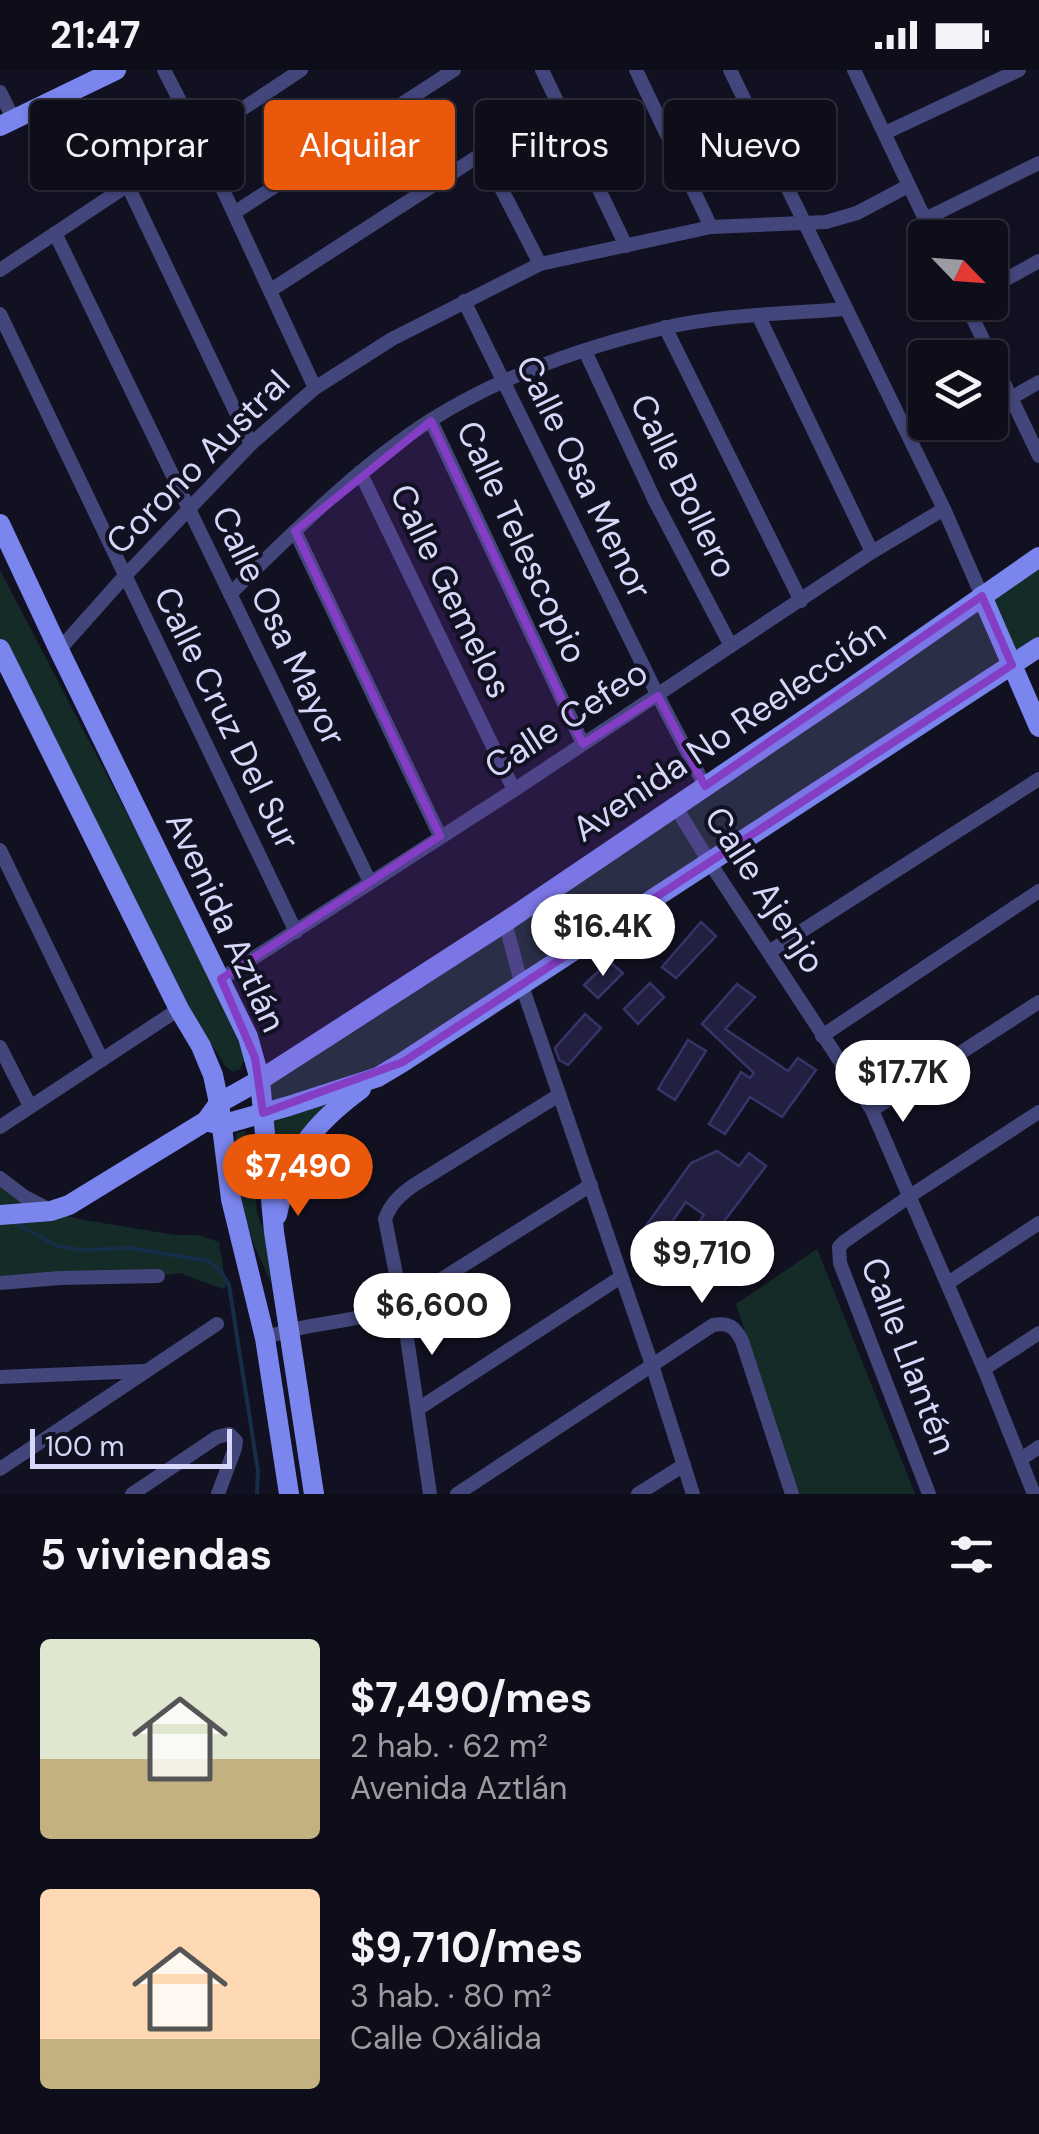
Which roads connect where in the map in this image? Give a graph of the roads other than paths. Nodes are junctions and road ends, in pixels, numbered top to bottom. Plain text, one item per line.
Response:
1 (116, 70) edge
2 (164, 70) edge
3 (301, 70) edge
4 (454, 70) edge
5 (542, 70) edge
6 (636, 70) edge
7 (730, 70) edge
8 (854, 70) edge
9 (1019, 70) edge
10 (0, 92) edge
11 (179, 100) edge
12 (557, 100) edge
13 (244, 107) edge
14 (7, 123) edge
15 (885, 134) junction
16 (475, 158) edge
17 (1039, 162) edge
18 (908, 186) junction
19 (118, 190) edge
20 (130, 190) edge
21 (223, 190) edge
22 (502, 190) edge
23 (600, 190) edge
24 (234, 214) junction
25 (926, 219) joint
26 (803, 222) junction
27 (711, 227) junction
28 (55, 234) junction
29 (626, 246) junction
30 (1039, 261) edge
31 (540, 264) junction
32 (0, 270) edge
33 (1008, 278) edge
34 (271, 290) junction
35 (464, 300) junction
36 (846, 310) junction
37 (0, 314) edge
38 (758, 316) junction
39 (974, 320) edge
40 (665, 328) junction
41 (585, 351) junction
42 (504, 380) junction
43 (1039, 382) edge
44 (315, 388) junction
45 (1011, 398) junction
46 (431, 420) junction
47 (251, 444) junction
48 (1039, 456) edge
49 (360, 472) junction
50 (190, 509) junction
51 (944, 509) junction
52 (0, 524) edge
53 (295, 531) junction
54 (872, 552) junction
55 (1039, 558) edge
56 (124, 577) junction
57 (230, 594) junction
58 (982, 596) junction
59 (801, 600) junction
60 (732, 646) junction
61 (1039, 647) edge
62 (0, 649) edge
63 (59, 650) junction
64 (1012, 665) junction
65 (658, 696) junction
66 (1039, 726) edge
67 (584, 744) junction
68 (1039, 779) edge
69 (705, 786) junction
70 (514, 790) junction
71 (676, 806) junction
72 (440, 836) junction
73 (0, 850) edge
74 (710, 863) junction
75 (370, 882) junction
76 (1039, 891) edge
77 (505, 922) junction
78 (296, 932) junction
79 (769, 952) junction
80 (221, 980) junction
81 (522, 986) junction
82 (1039, 1002) edge
83 (179, 1008) junction
84 (822, 1036) junction
85 (0, 1047) edge
86 (102, 1060) junction
87 (378, 1077) junction
88 (260, 1080) junction
89 (559, 1096) junction
90 (219, 1102) junction
91 (30, 1106) junction
92 (872, 1110) junction
93 (1039, 1112) edge
94 (263, 1113) junction
95 (214, 1123) junction
96 (0, 1127) edge
97 (0, 1178) edge
98 (592, 1185) junction
99 (910, 1196) junction
100 (51, 1211) junction
101 (0, 1215) edge
102 (1039, 1223) edge
103 (274, 1232) junction
104 (158, 1276) dead end
105 (621, 1278) junction
106 (0, 1283) edge
107 (948, 1283) junction
108 (402, 1304) junction
109 (218, 1324) dead end
110 (288, 1329) junction
111 (1039, 1333) edge
112 (265, 1338) junction
113 (652, 1366) junction
114 (984, 1369) junction
115 (146, 1370) junction
116 (0, 1376) edge
117 (418, 1409) junction
118 (1039, 1447) edge
119 (1021, 1459) junction
120 (684, 1465) junction
121 (0, 1468) edge
122 (132, 1494) edge
123 (218, 1494) edge
124 (289, 1494) edge
125 (314, 1494) edge
126 (430, 1494) edge
127 (458, 1494) edge
128 (638, 1494) edge
129 (693, 1494) edge
130 (792, 1494) edge
131 (929, 1494) edge
132 (1034, 1494) edge

1 - 14 main road
2 - 11 street
3 - 13 street
4 - 24 street
5 - 12 street
6 - 27 street
7 - 26 street
8 - 15 street
9 - 15 street
10 - 14 street
15 - 18 street
16 - 34 street
17 - 25 street
18 - 25 street
18 - 26 street, Corono Austral
19 - 28 street
20 - 47 street
21 - 24 street
22 - 31 street
23 - 29 street
24 - 34 street
26 - 27 street, Corono Austral
26 - 36 street
27 - 29 street, Corono Austral
28 - 32 street
28 - 50 street, Calle Osa Mayor
29 - 31 street, Corono Austral
30 - 33 street
31 - 35 street, Corono Austral
34 - 44 street
35 - 42 street, Calle Osa Menor
35 - 44 street, Corono Austral
36 - 38 street
36 - 51 street
37 - 56 street, Calle Cruz Del Sur
38 - 40 street
38 - 54 street
39 - 45 street
40 - 41 street
40 - 59 street
41 - 42 street
41 - 60 street, Calle Bollero
42 - 46 street
42 - 65 street, Calle Osa Menor
43 - 45 street
44 - 47 street, Corono Austral
45 - 48 street
46 - 49 street
46 - 67 street, Calle Telescopio
47 - 50 street, Corono Austral
49 - 53 street
49 - 70 street, Calle Gemelos
50 - 56 street, Corono Austral
50 - 57 street, Calle Osa Mayor
51 - 54 street, Calle Cefeo
51 - 58 street
52 - 63 main road, Avenida Aztlán
53 - 57 street
53 - 72 street
54 - 59 street, Calle Cefeo
55 - 58 main road, Avenida No Reelección
56 - 63 street, Corono Austral
56 - 78 street, Calle Cruz Del Sur
57 - 75 street, Calle Osa Mayor
58 - 64 main road
58 - 69 main road, Avenida No Reelección
59 - 60 street, Calle Cefeo
60 - 65 street, Calle Cefeo
61 - 64 main road
62 - 83 main road
63 - 80 main road, Avenida Aztlán
64 - 66 main road
64 - 74 main road
65 - 67 street, Calle Cefeo
65 - 69 street, Calle Osa Menor
67 - 70 street, Calle Cefeo
68 - 79 street
69 - 71 main road, Avenida No Reelección
70 - 72 street, Calle Cefeo
71 - 74 street, Calle Ajenjo
71 - 77 main road, Avenida No Reelección
72 - 75 street, Calle Cefeo
73 - 86 street
74 - 79 street, Calle Ajenjo
74 - 81 main road
75 - 78 street, Calle Cefeo
76 - 84 street
77 - 81 street
77 - 88 main road, Avenida No Reelección
78 - 80 street, Calle Cefeo
79 - 84 street, Calle Ajenjo
80 - 88 main road, Avenida Aztlán
81 - 87 main road
81 - 89 street
82 - 92 street
83 - 86 street
83 - 90 main road
84 - 92 street, Calle Ajenjo
85 - 91 street
86 - 91 street
87 - 94 main road
87 - 103 main road
88 - 90 main road, Avenida No Reelección
88 - 94 main road, Avenida Aztlán
89 - 98 street
89 - 108 street
90 - 95 main road
91 - 96 street
92 - 99 street, Calle Ajenjo
93 - 99 street
94 - 95 main road
94 - 103 main road, Avenida Aztlán
95 - 100 main road
95 - 112 main road
97 - 100 street
98 - 105 street
98 - 108 street
99 - 107 street, Calle Ajenjo
99 - 131 street, Calle Llantén
100 - 101 main road
102 - 107 street
103 - 110 main road, Avenida Aztlán
104 - 106 street
105 - 113 street
105 - 117 street
107 - 114 street, Calle Ajenjo
108 - 110 street
108 - 117 street
109 - 115 street
110 - 112 street
110 - 125 main road, Avenida Aztlán
111 - 114 street
112 - 124 main road
113 - 120 street
113 - 127 street
113 - 130 street
114 - 119 street, Calle Ajenjo
115 - 116 street
115 - 121 street
117 - 126 street
118 - 119 street
119 - 132 street, Calle Ajenjo
120 - 128 street
120 - 129 street
122 - 123 street

